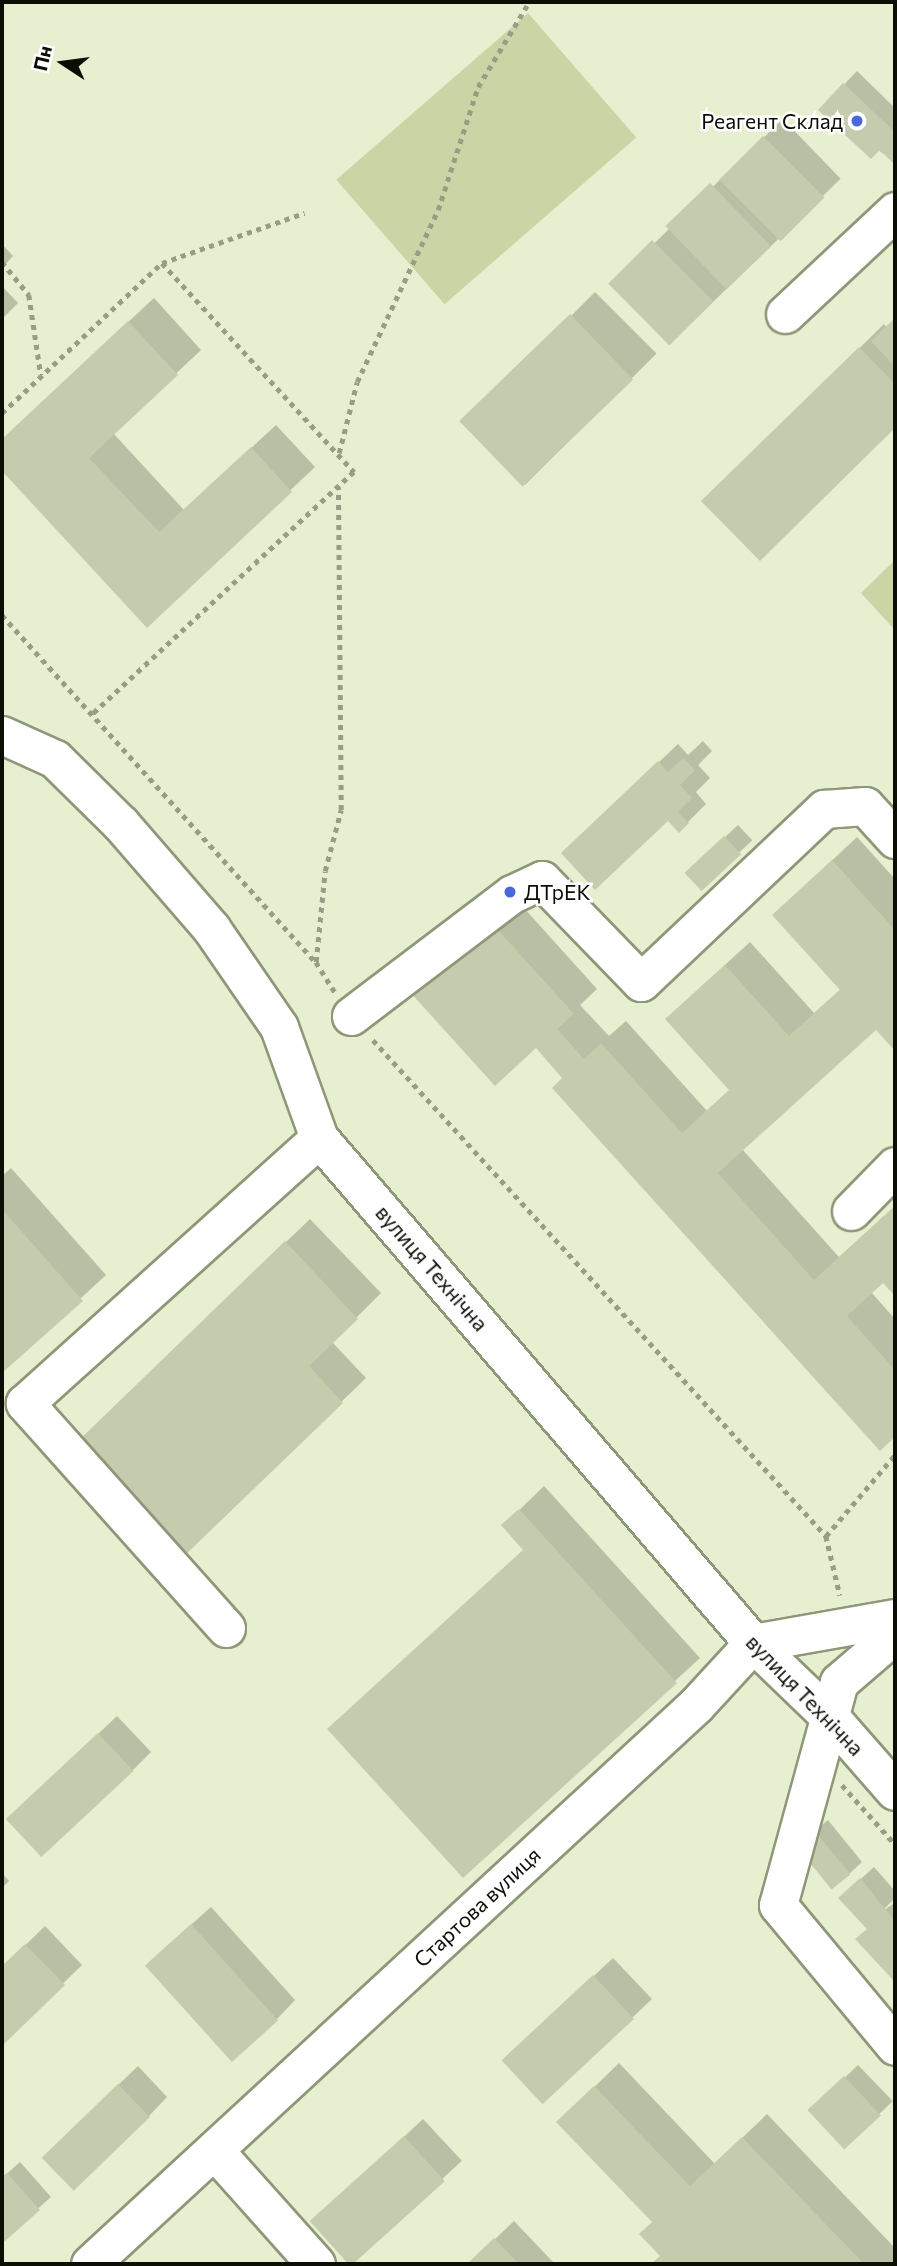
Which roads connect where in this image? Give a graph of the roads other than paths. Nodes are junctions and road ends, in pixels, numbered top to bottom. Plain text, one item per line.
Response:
1 (895, 211) edge
2 (785, 314) dead end
3 (2, 735) edge
4 (895, 839) edge
5 (351, 1016) road end
6 (319, 1138) junction
7 (895, 1166) edge
8 (851, 1211) dead end
9 (895, 1618) edge
10 (226, 1628) dead end
11 (895, 1634) edge
12 (753, 1643) junction
13 (831, 1718) junction
14 (895, 1791) edge
15 (895, 2046) edge
16 (214, 2150) junction
17 (90, 2264) edge
18 (316, 2264) edge

1 - 2 street
3 - 6 street, вулиця Технічна
4 - 5 street
6 - 10 street
6 - 12 street, вулиця Технічна
7 - 8 street
9 - 12 street
11 - 13 street
12 - 13 street, вулиця Технічна
12 - 16 street, Стартова вулиця
13 - 14 street, вулиця Технічна
13 - 15 street
16 - 17 street, Стартова вулиця
16 - 18 street

